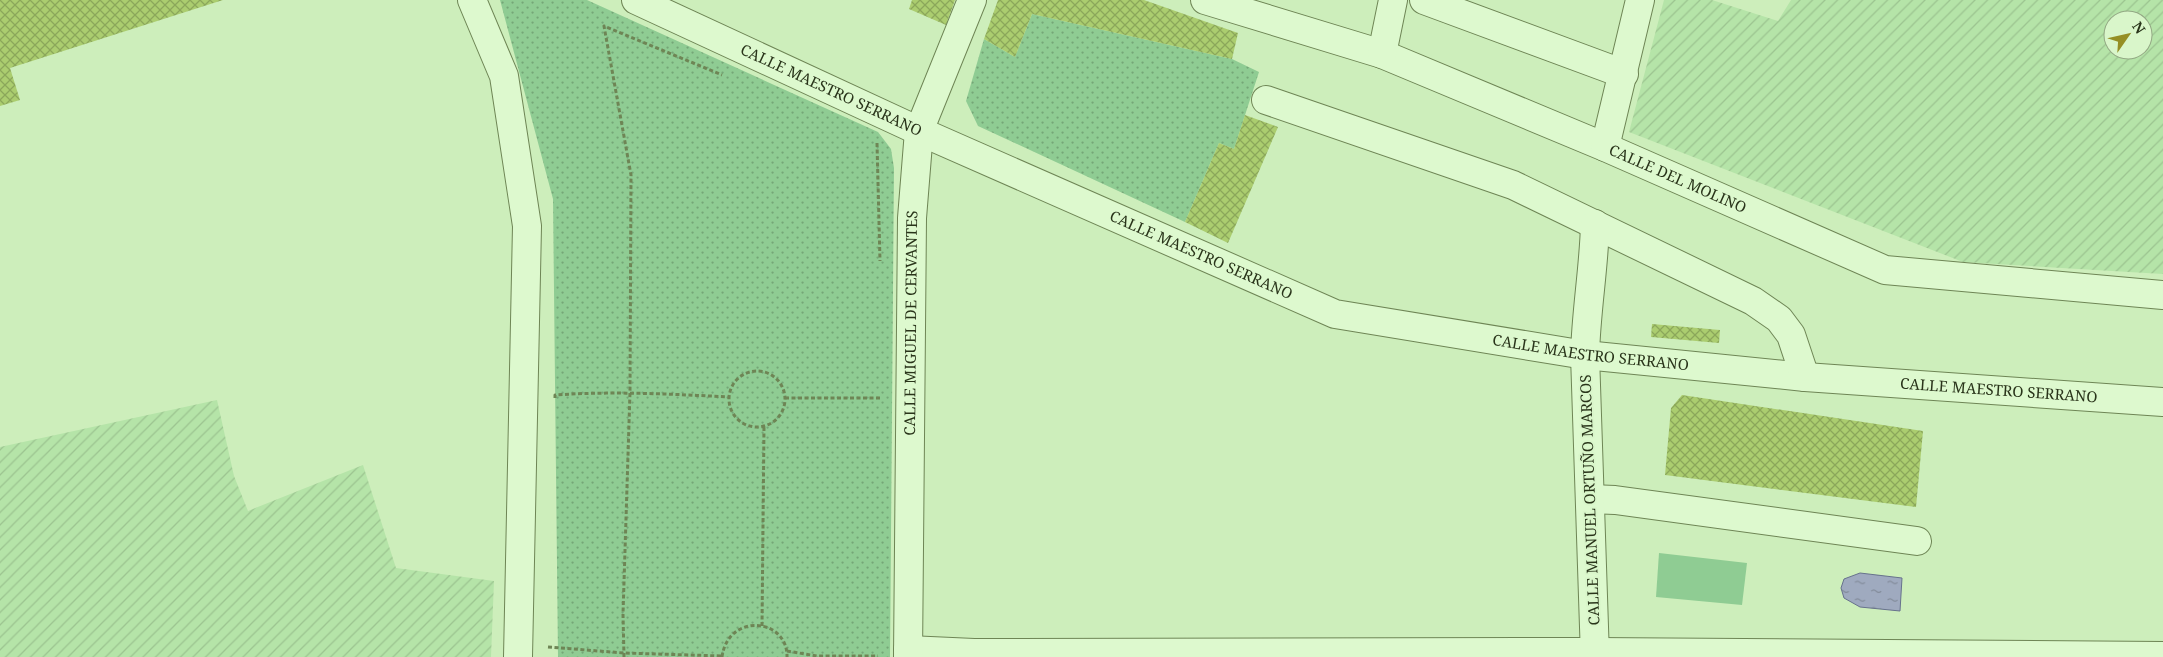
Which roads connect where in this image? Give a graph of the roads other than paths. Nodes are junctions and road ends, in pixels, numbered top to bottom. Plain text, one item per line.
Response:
1 (472, 0) edge
2 (636, 0) edge
3 (972, 0) edge
4 (1205, 0) edge
5 (1393, 0) edge
6 (1424, 0) edge
7 (1640, 0) edge
8 (1382, 54) junction
9 (1624, 74) junction
10 (1266, 100) dead end
11 (919, 131) junction
12 (1605, 147) junction
13 (1595, 224) junction
14 (2163, 295) edge
15 (1585, 355) junction
16 (1805, 377) junction
17 (2163, 402) edge
18 (1590, 499) junction
19 (1917, 541) dead end
20 (908, 654) edge
21 (1595, 655) edge
22 (2163, 656) edge
23 (518, 657) edge

1 - 23 street
2 - 11 street, CALLE MAESTRO SERRANO
3 - 11 street, CALLE MIGUEL DE CERVANTES
4 - 8 street, CALLE DEL MOLINO
5 - 8 street
6 - 9 street
7 - 9 street
8 - 12 street, CALLE DEL MOLINO
9 - 12 street
10 - 13 street
11 - 15 street, CALLE MAESTRO SERRANO
11 - 20 street, CALLE MIGUEL DE CERVANTES
12 - 14 street, CALLE DEL MOLINO
13 - 15 street, CALLE MANUEL ORTUÑO MARCOS
13 - 16 street
15 - 16 street, CALLE MAESTRO SERRANO
15 - 18 street, CALLE MANUEL ORTUÑO MARCOS
16 - 17 street, CALLE MAESTRO SERRANO
18 - 19 street
18 - 21 street, CALLE MANUEL ORTUÑO MARCOS
20 - 21 street
21 - 22 street

